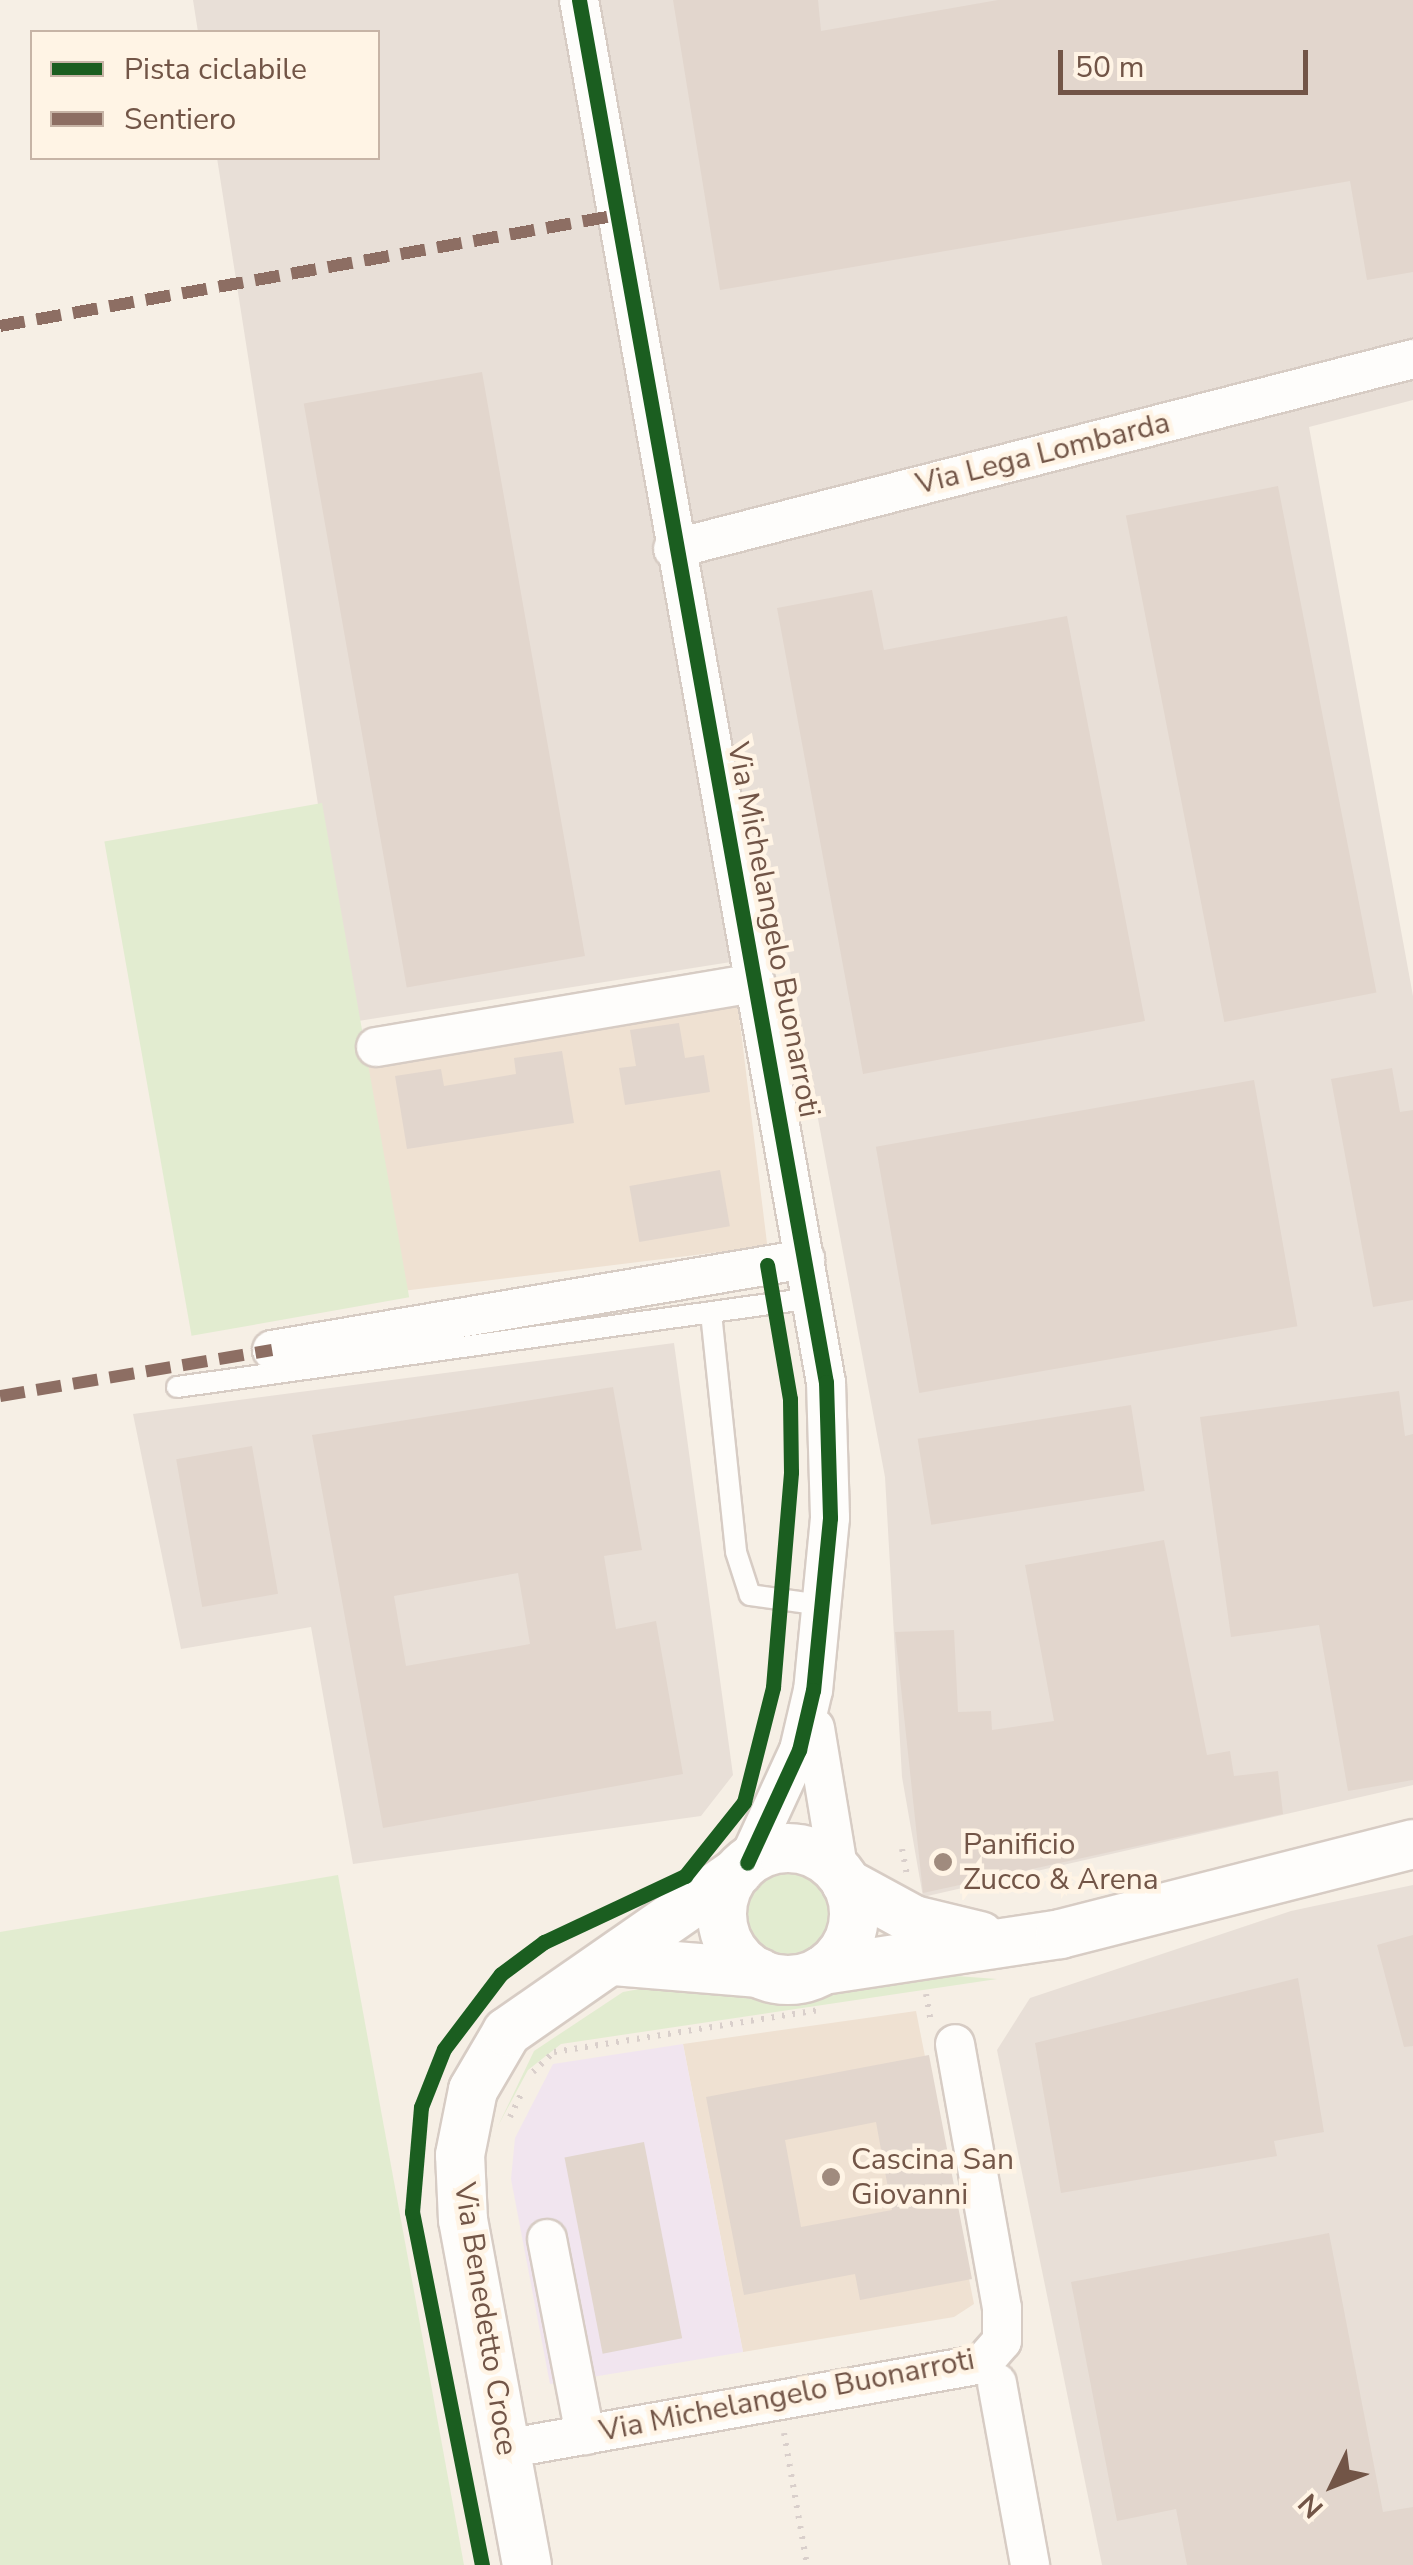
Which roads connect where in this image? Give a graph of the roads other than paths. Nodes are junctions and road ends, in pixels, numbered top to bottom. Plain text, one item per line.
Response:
1 (579, 0) edge
2 (1413, 359) edge
3 (673, 548) junction
4 (756, 983) junction
5 (376, 1047) dead end
6 (805, 1259) junction
7 (812, 1298) junction
8 (712, 1314) junction
9 (272, 1350) dead end
10 (177, 1387) dead end
11 (822, 1605) junction
12 (813, 1690) junction
13 (1413, 1844) edge
14 (743, 1867) junction
15 (843, 1878) junction
16 (1014, 1940) junction
17 (614, 1962) junction
18 (760, 1973) junction
19 (825, 1989) junction
20 (955, 2044) dead end
21 (547, 2239) dead end
22 (996, 2383) dead end
23 (585, 2435) junction
24 (505, 2450) junction
25 (527, 2565) edge
26 (1030, 2565) edge

1 - 3 street, Via Michelangelo Buonarroti
2 - 3 street, Via Lega Lombarda
3 - 4 street, Via Michelangelo Buonarroti
4 - 5 street, Via Michelangelo Buonarroti
4 - 6 street, Via Michelangelo Buonarroti
6 - 7 street, Via Michelangelo Buonarroti
6 - 9 street
7 - 8 lane
7 - 11 street, Via Michelangelo Buonarroti
8 - 10 lane
8 - 11 lane
11 - 12 street, Via Michelangelo Buonarroti
12 - 14 street, Via Michelangelo Buonarroti
12 - 15 street, Via Michelangelo Buonarroti
13 - 16 street
14 - 15 street
14 - 17 street, Via Benedetto Croce
14 - 18 street
15 - 16 street
15 - 19 street
16 - 19 street
17 - 18 street, Via Benedetto Croce
17 - 24 street, Via Benedetto Croce
18 - 19 street
20 - 23 street, Via Michelangelo Buonarroti
21 - 23 street
22 - 26 street
23 - 24 street, Via Michelangelo Buonarroti
24 - 25 street, Via Benedetto Croce

